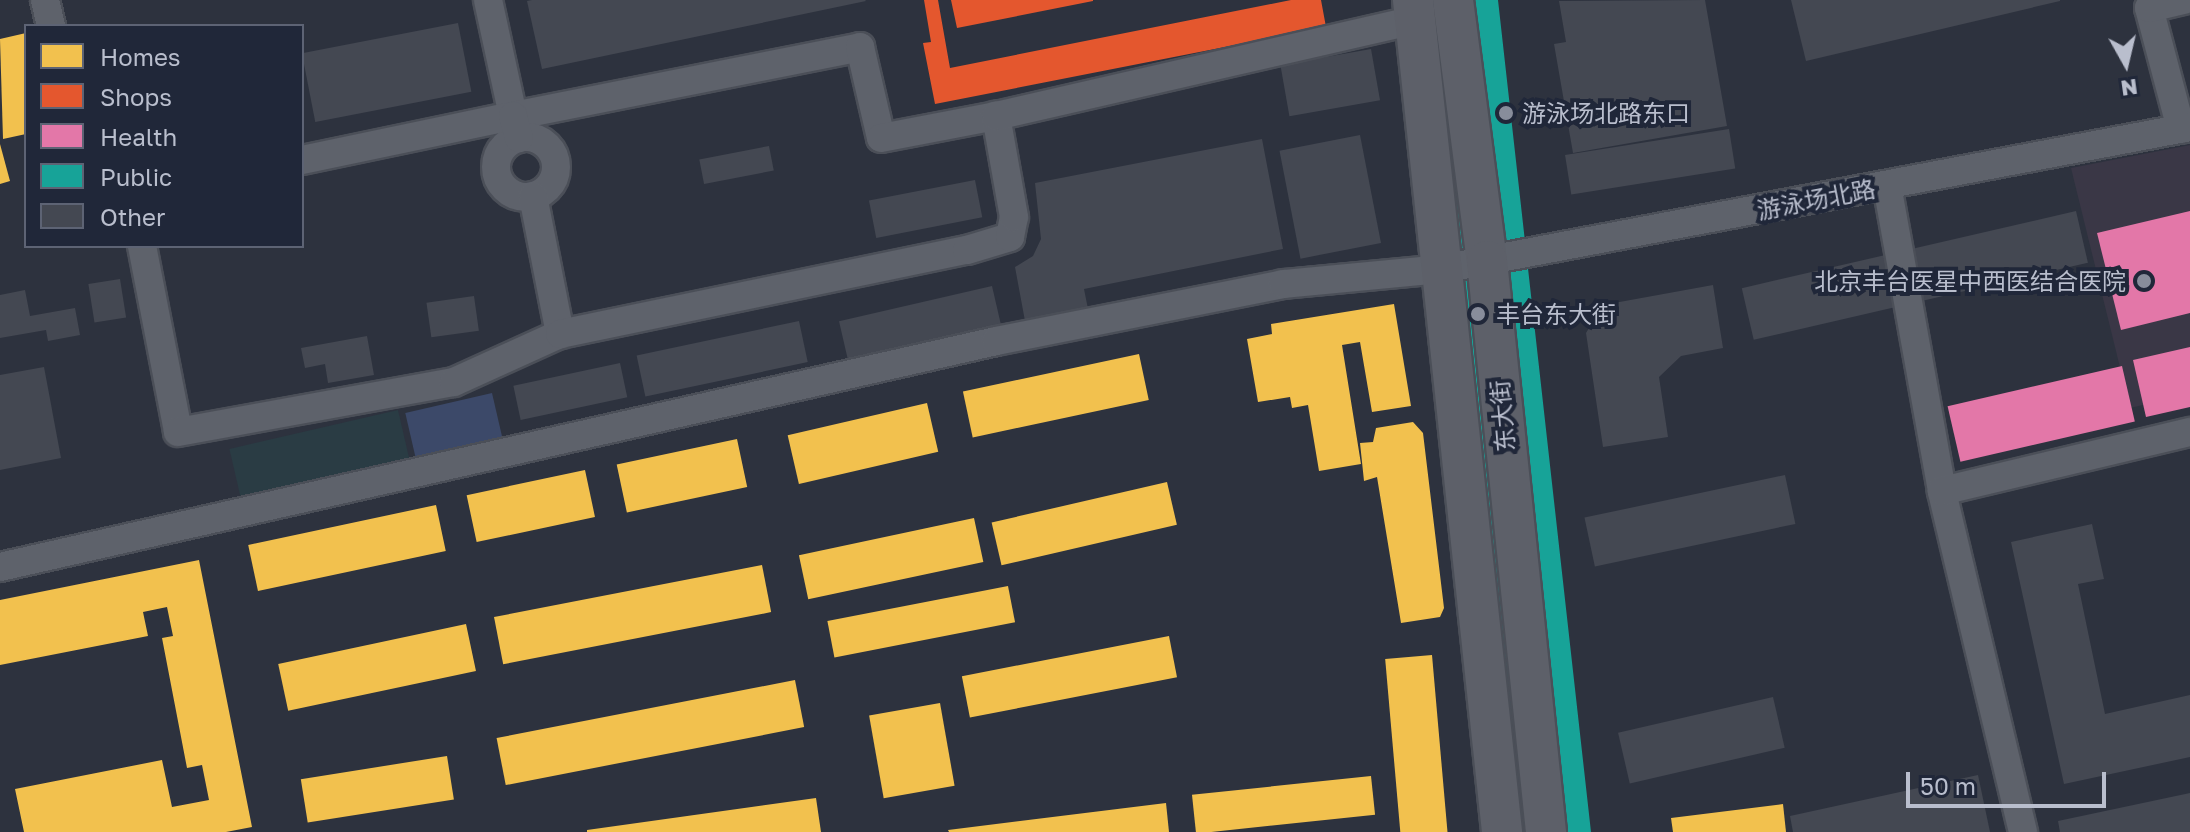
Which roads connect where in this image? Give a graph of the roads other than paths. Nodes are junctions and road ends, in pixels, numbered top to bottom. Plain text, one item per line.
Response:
1 (45, 0) edge
2 (488, 0) edge
3 (1453, 0) edge
4 (2185, 0) edge
5 (1415, 10) edge
6 (51, 24) edge
7 (996, 116) junction
8 (516, 127) junction
9 (2186, 128) edge
10 (304, 160) edge
11 (1887, 185) junction
12 (533, 196) junction
13 (142, 248) edge
14 (1487, 261) junction
15 (1442, 269) junction
16 (560, 334) junction
17 (2190, 432) edge
18 (1942, 491) junction
19 (0, 567) edge
20 (1502, 832) edge
21 (1546, 832) edge
22 (2023, 832) edge

1 - 6 street
2 - 8 street
3 - 14 main road, 东大街
4 - 9 street
5 - 7 street
5 - 15 main road, 东大街
7 - 8 street
7 - 16 street
8 - 10 street
8 - 12 street
8 - 12 street
9 - 11 street, 游泳场北路
11 - 14 street, 游泳场北路
11 - 18 street
12 - 16 street
13 - 16 street
14 - 15 street, 游泳场北路
14 - 21 main road, 东大街
15 - 19 street, 游泳场北路
15 - 20 main road, 东大街
17 - 18 street
18 - 22 street

